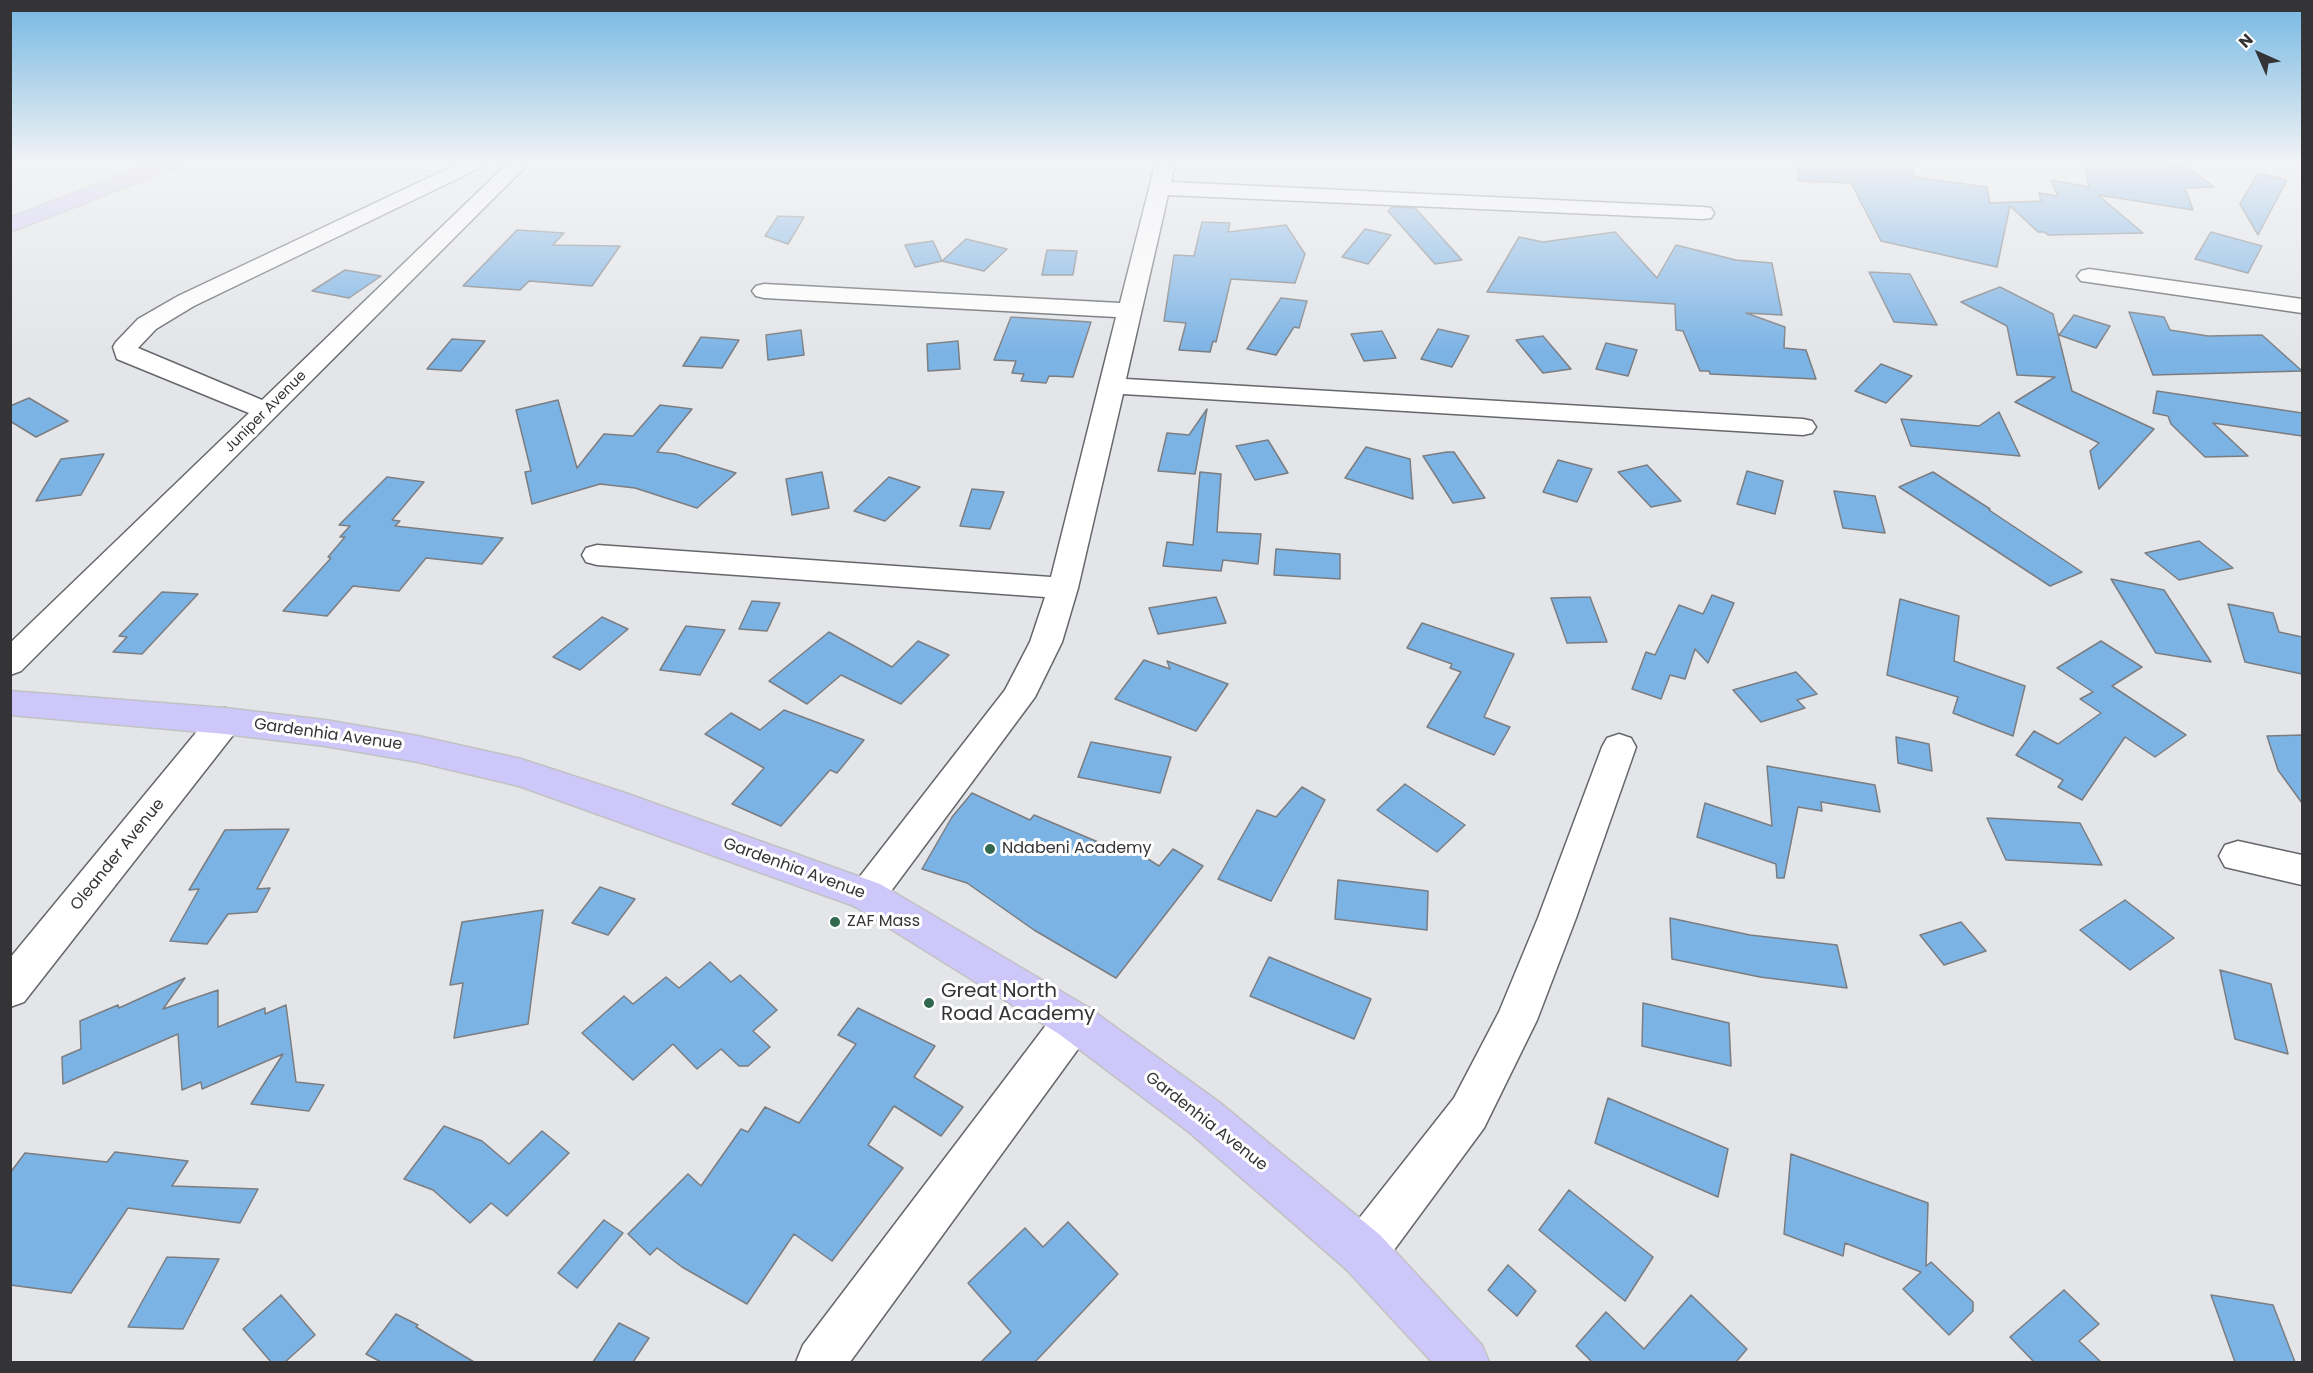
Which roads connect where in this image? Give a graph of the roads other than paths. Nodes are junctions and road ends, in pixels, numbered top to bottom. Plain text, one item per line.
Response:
1 (345, 225) edge
2 (456, 225) edge
3 (1150, 225) edge
4 (2090, 276) dead end
5 (764, 291) dead end
6 (2302, 306) edge
7 (1129, 311) junction
8 (1111, 386) junction
9 (267, 411) junction
10 (1803, 427) dead end
11 (597, 555) dead end
12 (1063, 588) junction
13 (10, 663) edge
14 (10, 703) edge
15 (225, 721) junction
16 (1619, 747) dead end
17 (2238, 856) dead end
18 (2302, 870) edge
19 (867, 895) junction
20 (10, 989) edge
21 (1074, 1021) junction
22 (1363, 1252) junction
23 (820, 1362) edge
24 (1466, 1362) edge

1 - 9 street
2 - 9 street, Juniper Avenue
3 - 7 street
4 - 6 street
5 - 7 street
7 - 8 street
8 - 10 street
8 - 12 street
9 - 13 street, Juniper Avenue
11 - 12 street
12 - 19 street
14 - 15 main road, Gardenhia Avenue
15 - 19 main road, Gardenhia Avenue
15 - 20 street, Oleander Avenue
16 - 22 street
17 - 18 street
19 - 21 main road, Gardenhia Avenue
21 - 22 main road, Gardenhia Avenue
21 - 23 street
22 - 24 main road, Gardenhia Avenue

